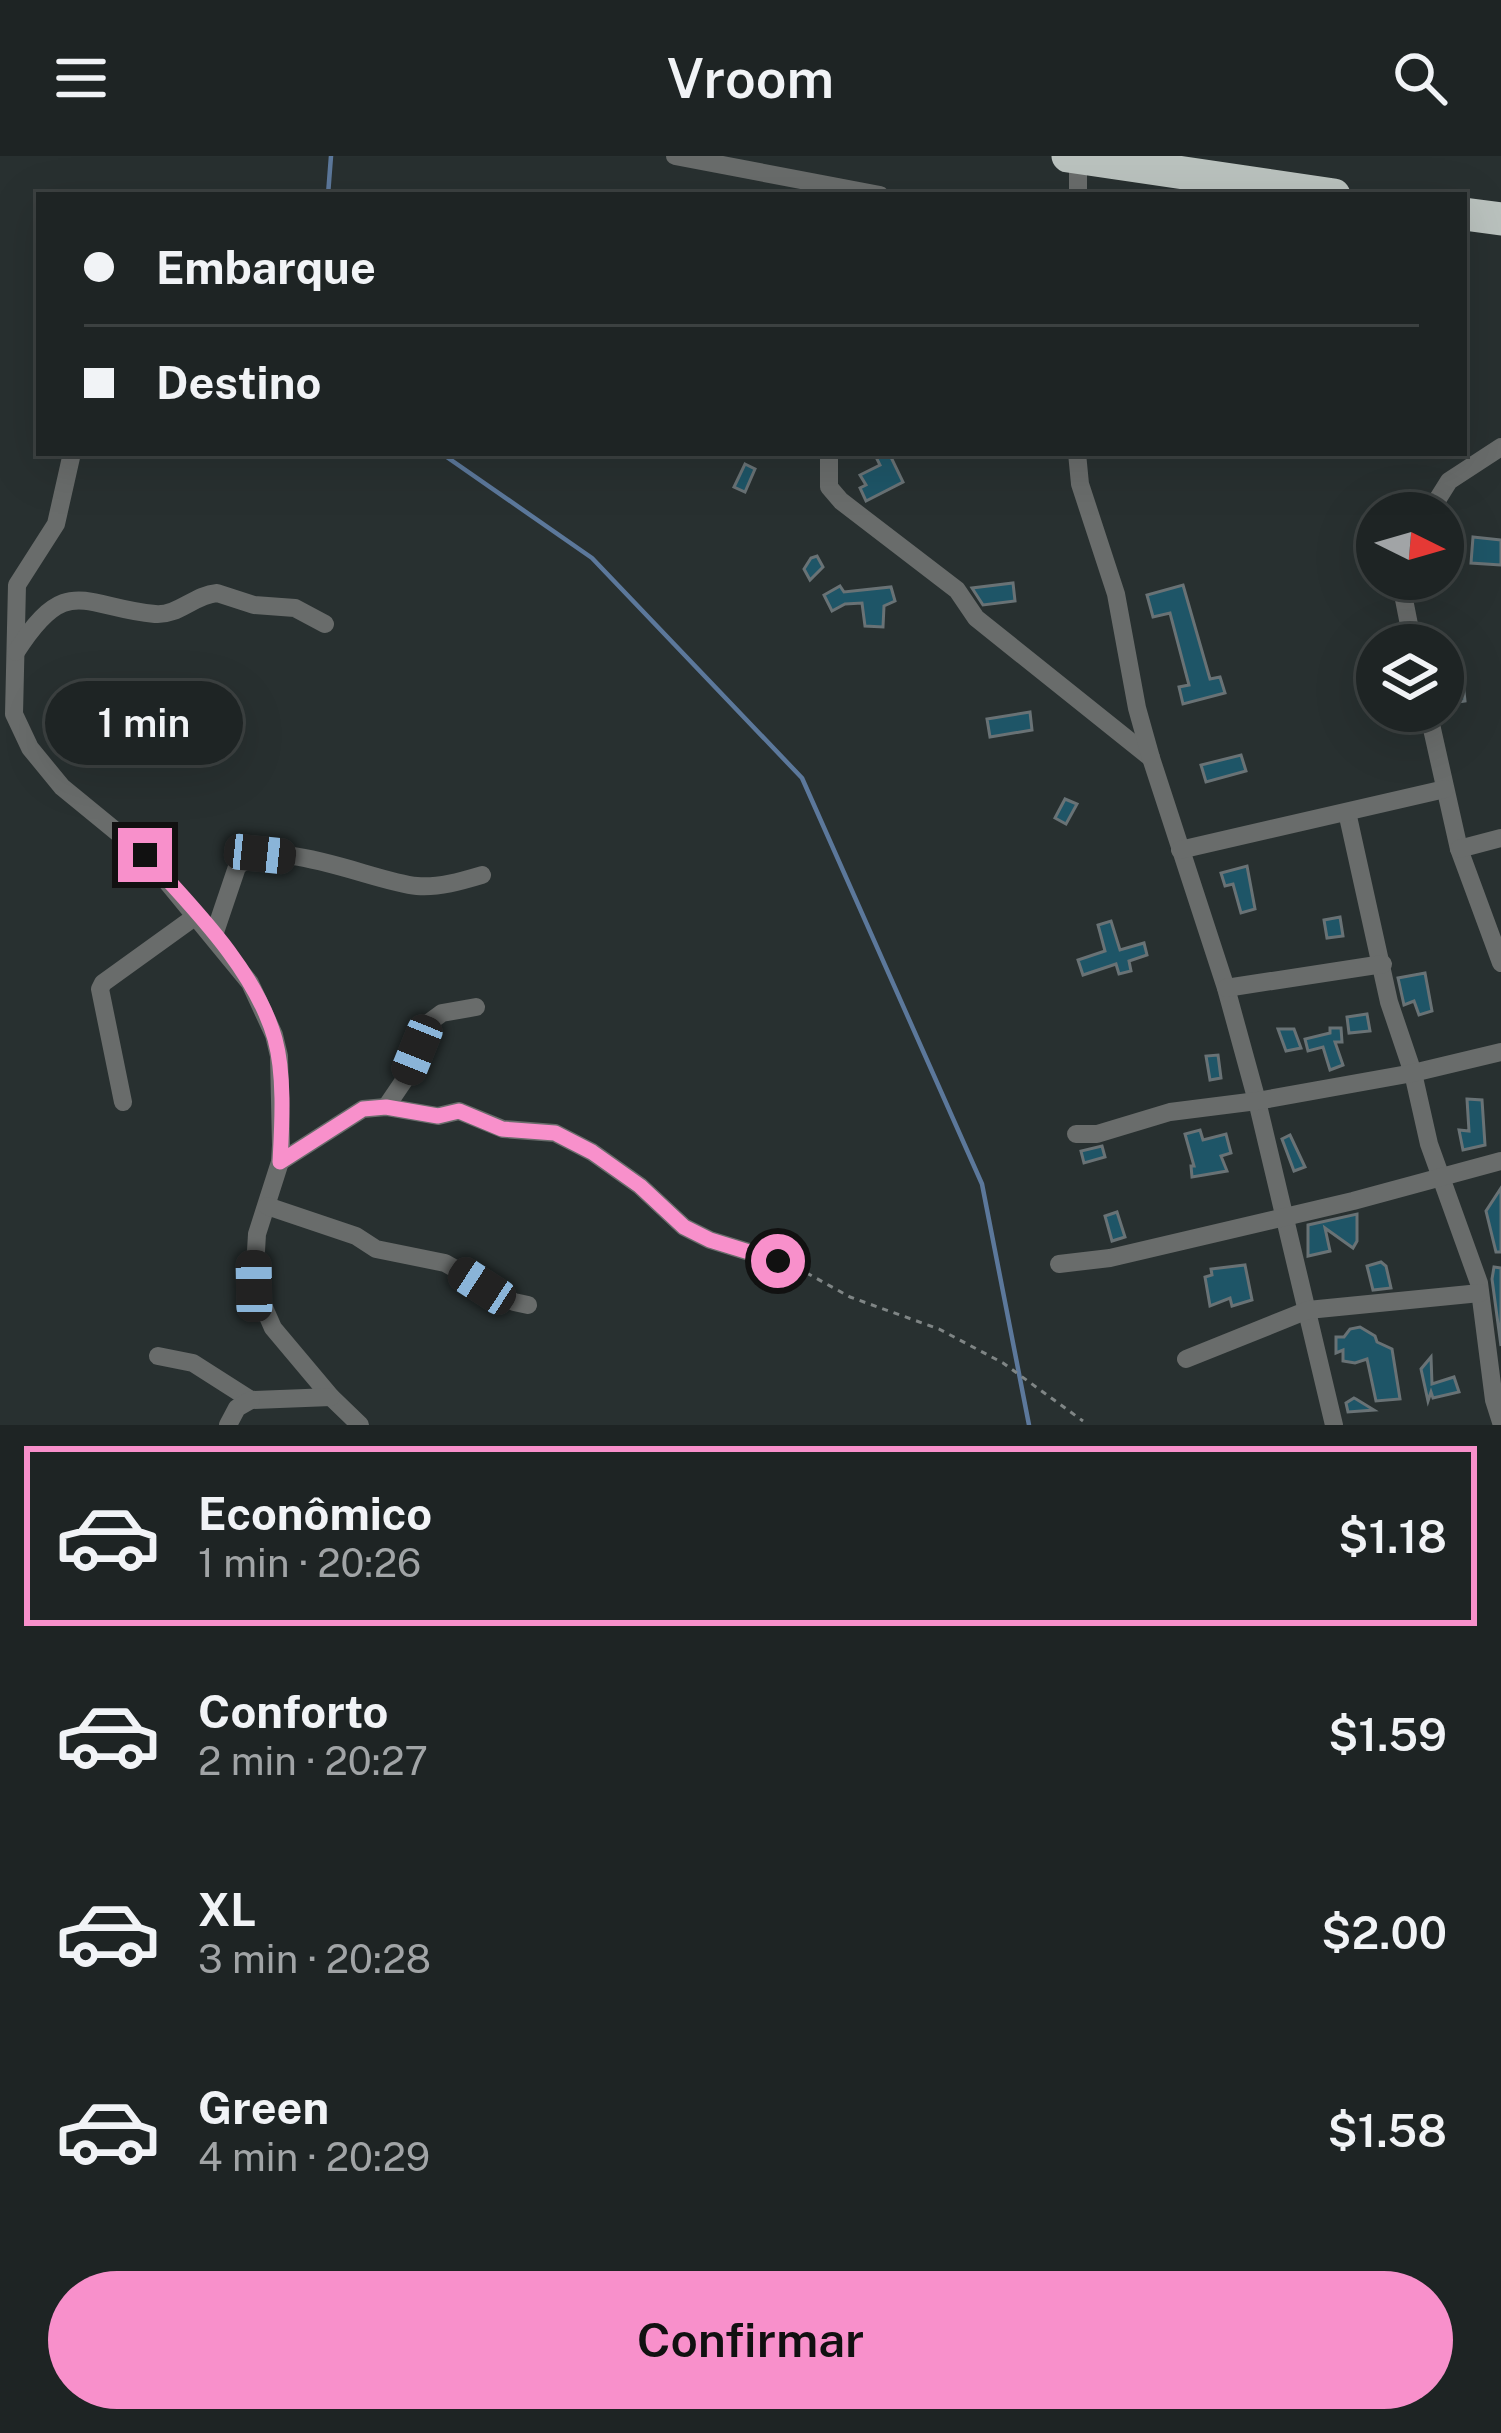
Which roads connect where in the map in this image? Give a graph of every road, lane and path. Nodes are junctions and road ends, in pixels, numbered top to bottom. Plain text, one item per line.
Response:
1 (675, 156) edge
2 (1068, 156) edge
3 (1078, 157) edge
4 (776, 166) edge
5 (862, 192) edge
6 (1078, 192) edge
7 (1314, 192) edge
8 (1467, 214) edge
9 (1501, 219) edge
10 (1501, 447) edge
11 (71, 456) edge
12 (829, 456) edge
13 (1077, 456) edge
14 (1442, 492) edge
15 (325, 624) dead end
16 (14, 656) junction
17 (0, 704) edge
18 (20, 731) junction
19 (1432, 732) edge
20 (1150, 758) junction
21 (1445, 789) junction
22 (1347, 812) junction
23 (1501, 838) edge
24 (1459, 849) junction
25 (1180, 850) junction
26 (482, 875) dead end
27 (196, 916) junction
28 (214, 935) junction
29 (1501, 963) edge
30 (1383, 964) junction
31 (1226, 988) junction
32 (476, 1007) dead end
33 (1501, 1052) edge
34 (1413, 1073) junction
35 (1257, 1101) junction
36 (122, 1102) dead end
37 (386, 1107) junction
38 (1076, 1134) dead end
39 (1501, 1160) edge
40 (280, 1162) junction
41 (1442, 1175) junction
42 (267, 1206) junction
43 (1287, 1215) junction
44 (778, 1261) joint
45 (1059, 1264) dead end
46 (1480, 1292) junction
47 (528, 1304) dead end
48 (1308, 1310) junction
49 (158, 1356) dead end
50 (1186, 1359) dead end
51 (331, 1397) junction
52 (1497, 1399) edge
53 (251, 1400) junction
54 (1083, 1420) dead end
55 (1501, 1422) edge
56 (228, 1425) edge
57 (360, 1425) edge
58 (1334, 1425) edge

1 - 4 street
2 - 3 highway
3 - 6 street
3 - 7 highway
4 - 5 street
8 - 9 highway
10 - 14 street
11 - 16 street
12 - 20 street
13 - 20 street
15 - 16 street
16 - 18 street
17 - 18 street
18 - 27 street
19 - 21 street
20 - 25 street
21 - 22 street
21 - 24 street
22 - 25 street
22 - 30 street
23 - 24 street
24 - 29 street
25 - 31 street
26 - 28 street
27 - 28 street
27 - 36 street
28 - 40 street
30 - 31 street
30 - 34 street
31 - 35 street
32 - 37 street
33 - 34 street
34 - 35 street
34 - 41 street
35 - 38 street
35 - 43 street
37 - 40 street
37 - 44 street
39 - 41 street
40 - 42 street
41 - 43 street
41 - 46 street
42 - 47 street
42 - 51 street
43 - 45 street
43 - 48 street
44 - 54 path
46 - 48 street
46 - 52 street
48 - 50 street
48 - 58 street
49 - 53 street
51 - 53 street
51 - 57 street
52 - 55 street
53 - 56 street

